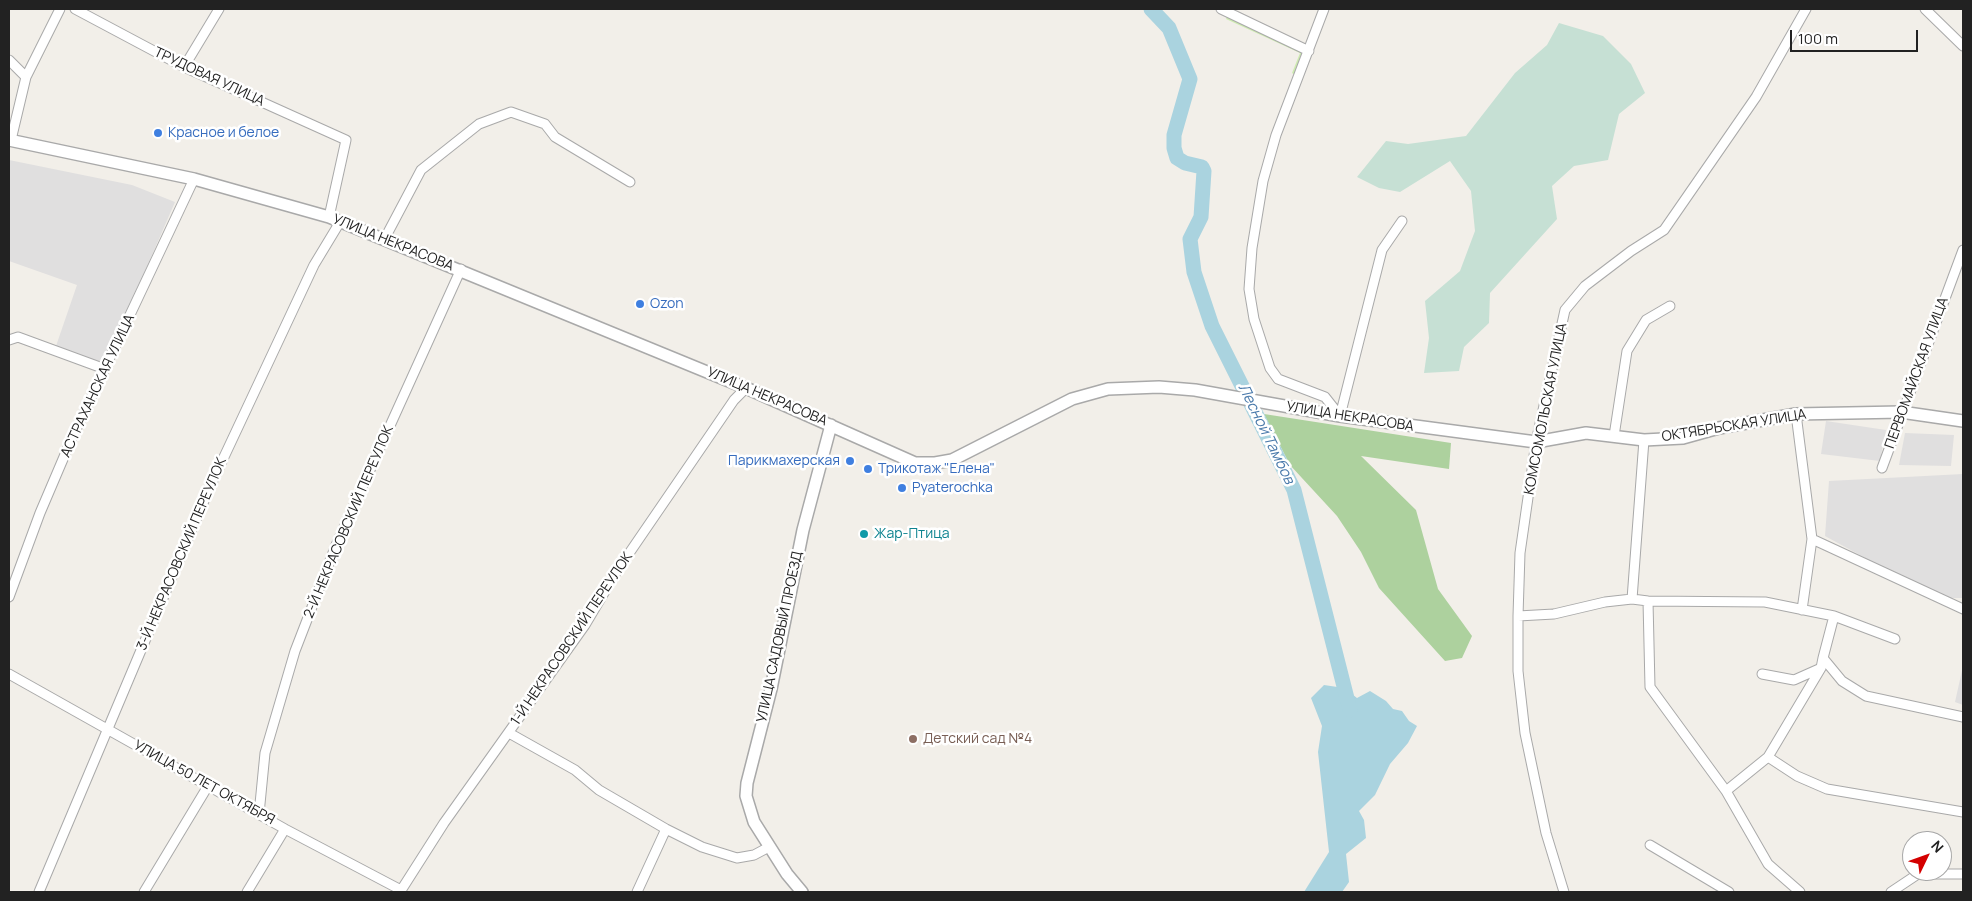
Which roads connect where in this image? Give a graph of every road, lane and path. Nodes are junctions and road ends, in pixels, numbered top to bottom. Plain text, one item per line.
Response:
1 (60, 9) edge
2 (75, 9) edge
3 (219, 9) edge
4 (1221, 9) edge
5 (1324, 9) edge
6 (1806, 9) edge
7 (1925, 9) edge
8 (1963, 46) edge
9 (1309, 51) junction
10 (9, 60) edge
11 (184, 67) junction
12 (26, 77) junction
13 (10, 140) edge
14 (346, 140) joint
15 (194, 179) junction
16 (630, 182) dead end
17 (335, 220) junction
18 (1402, 221) dead end
19 (384, 240) junction
20 (1963, 250) edge
21 (461, 270) junction
22 (1670, 306) dead end
23 (9, 340) edge
24 (105, 370) junction
25 (746, 388) junction
26 (1902, 412) junction
27 (1796, 414) junction
28 (1340, 416) junction
29 (1963, 421) edge
30 (831, 424) junction
31 (1614, 436) junction
32 (1644, 440) junction
33 (1536, 442) junction
34 (1882, 468) dead end
35 (1812, 539) junction
36 (9, 597) edge
37 (1632, 599) junction
38 (1648, 601) junction
39 (1963, 609) edge
40 (1802, 610) junction
41 (1518, 616) junction
42 (1834, 616) junction
43 (1895, 639) dead end
44 (1823, 658) junction
45 (1821, 668) junction
46 (9, 674) edge
47 (1762, 674) dead end
48 (1963, 717) edge
49 (109, 729) junction
50 (509, 733) junction
51 (1768, 758) junction
52 (208, 786) junction
53 (1726, 791) junction
54 (1963, 812) edge
55 (258, 814) junction
56 (285, 829) junction
57 (666, 829) junction
58 (1650, 846) dead end
59 (769, 847) junction
60 (1963, 874) edge
61 (1788, 888) edge
62 (400, 891) edge
63 (39, 892) edge
64 (144, 892) edge
65 (247, 892) edge
66 (637, 892) edge
67 (802, 892) edge
68 (1564, 892) edge
69 (1729, 892) edge
70 (1800, 892) edge
71 (1891, 892) edge

1 - 12 street
2 - 11 street, ТРУДОВАЯ УЛИЦА
3 - 11 street
4 - 9 street
5 - 9 street
6 - 33 street, КОМСОМОЛЬСКАЯ УЛИЦА
7 - 8 street
9 - 28 street
10 - 12 street
11 - 14 street, ТРУДОВАЯ УЛИЦА
12 - 13 street
13 - 15 street, УЛИЦА НЕКРАСОВА
14 - 17 street, 3-Й НЕКРАСОВСКИЙ ПЕРЕУЛОК
15 - 17 street, УЛИЦА НЕКРАСОВА
15 - 24 street, АСТРАХАНСКАЯ УЛИЦА
16 - 19 street
17 - 19 street, УЛИЦА НЕКРАСОВА
17 - 49 street, 3-Й НЕКРАСОВСКИЙ ПЕРЕУЛОК
18 - 28 street
19 - 21 street, УЛИЦА НЕКРАСОВА
20 - 26 street, ПЕРВОМАЙСКАЯ УЛИЦА
21 - 25 street, УЛИЦА НЕКРАСОВА
21 - 55 street, 2-Й НЕКРАСОВСКИЙ ПЕРЕУЛОК
22 - 31 street
23 - 24 street
24 - 36 street, АСТРАХАНСКАЯ УЛИЦА
25 - 30 street, УЛИЦА НЕКРАСОВА
25 - 50 street, 1-Й НЕКРАСОВСКИЙ ПЕРЕУЛОК
26 - 27 street, ОКТЯБРЬСКАЯ УЛИЦА
26 - 29 street, ОКТЯБРЬСКАЯ УЛИЦА
26 - 34 street, ПЕРВОМАЙСКАЯ УЛИЦА
27 - 32 street, ОКТЯБРЬСКАЯ УЛИЦА
27 - 35 street
28 - 30 street, УЛИЦА НЕКРАСОВА
28 - 33 street, УЛИЦА НЕКРАСОВА
30 - 59 street, УЛИЦА САДОВЫЙ ПРОЕЗД
31 - 32 street, ОКТЯБРЬСКАЯ УЛИЦА
31 - 33 street, ОКТЯБРЬСКАЯ УЛИЦА
32 - 37 street
33 - 41 street, КОМСОМОЛЬСКАЯ УЛИЦА
35 - 39 street
35 - 40 street
37 - 38 street
37 - 41 street
38 - 40 street
38 - 53 street
40 - 42 street
41 - 68 street, КОМСОМОЛЬСКАЯ УЛИЦА
42 - 43 street
42 - 44 street
44 - 45 street
44 - 48 street
45 - 47 street
45 - 51 street
46 - 49 street, УЛИЦА 50 ЛЕТ ОКТЯБРЯ
49 - 52 street, УЛИЦА 50 ЛЕТ ОКТЯБРЯ
49 - 63 street, 3-Й НЕКРАСОВСКИЙ ПЕРЕУЛОК
50 - 57 street
50 - 62 street, 1-Й НЕКРАСОВСКИЙ ПЕРЕУЛОК
51 - 53 street
51 - 54 street
52 - 55 street, УЛИЦА 50 ЛЕТ ОКТЯБРЯ
52 - 64 street
53 - 61 street
55 - 56 street, УЛИЦА 50 ЛЕТ ОКТЯБРЯ
56 - 62 street, УЛИЦА 50 ЛЕТ ОКТЯБРЯ
56 - 65 street
57 - 59 street
57 - 66 street
58 - 69 street
59 - 67 street, УЛИЦА САДОВЫЙ ПРОЕЗД
60 - 71 street
61 - 70 street

